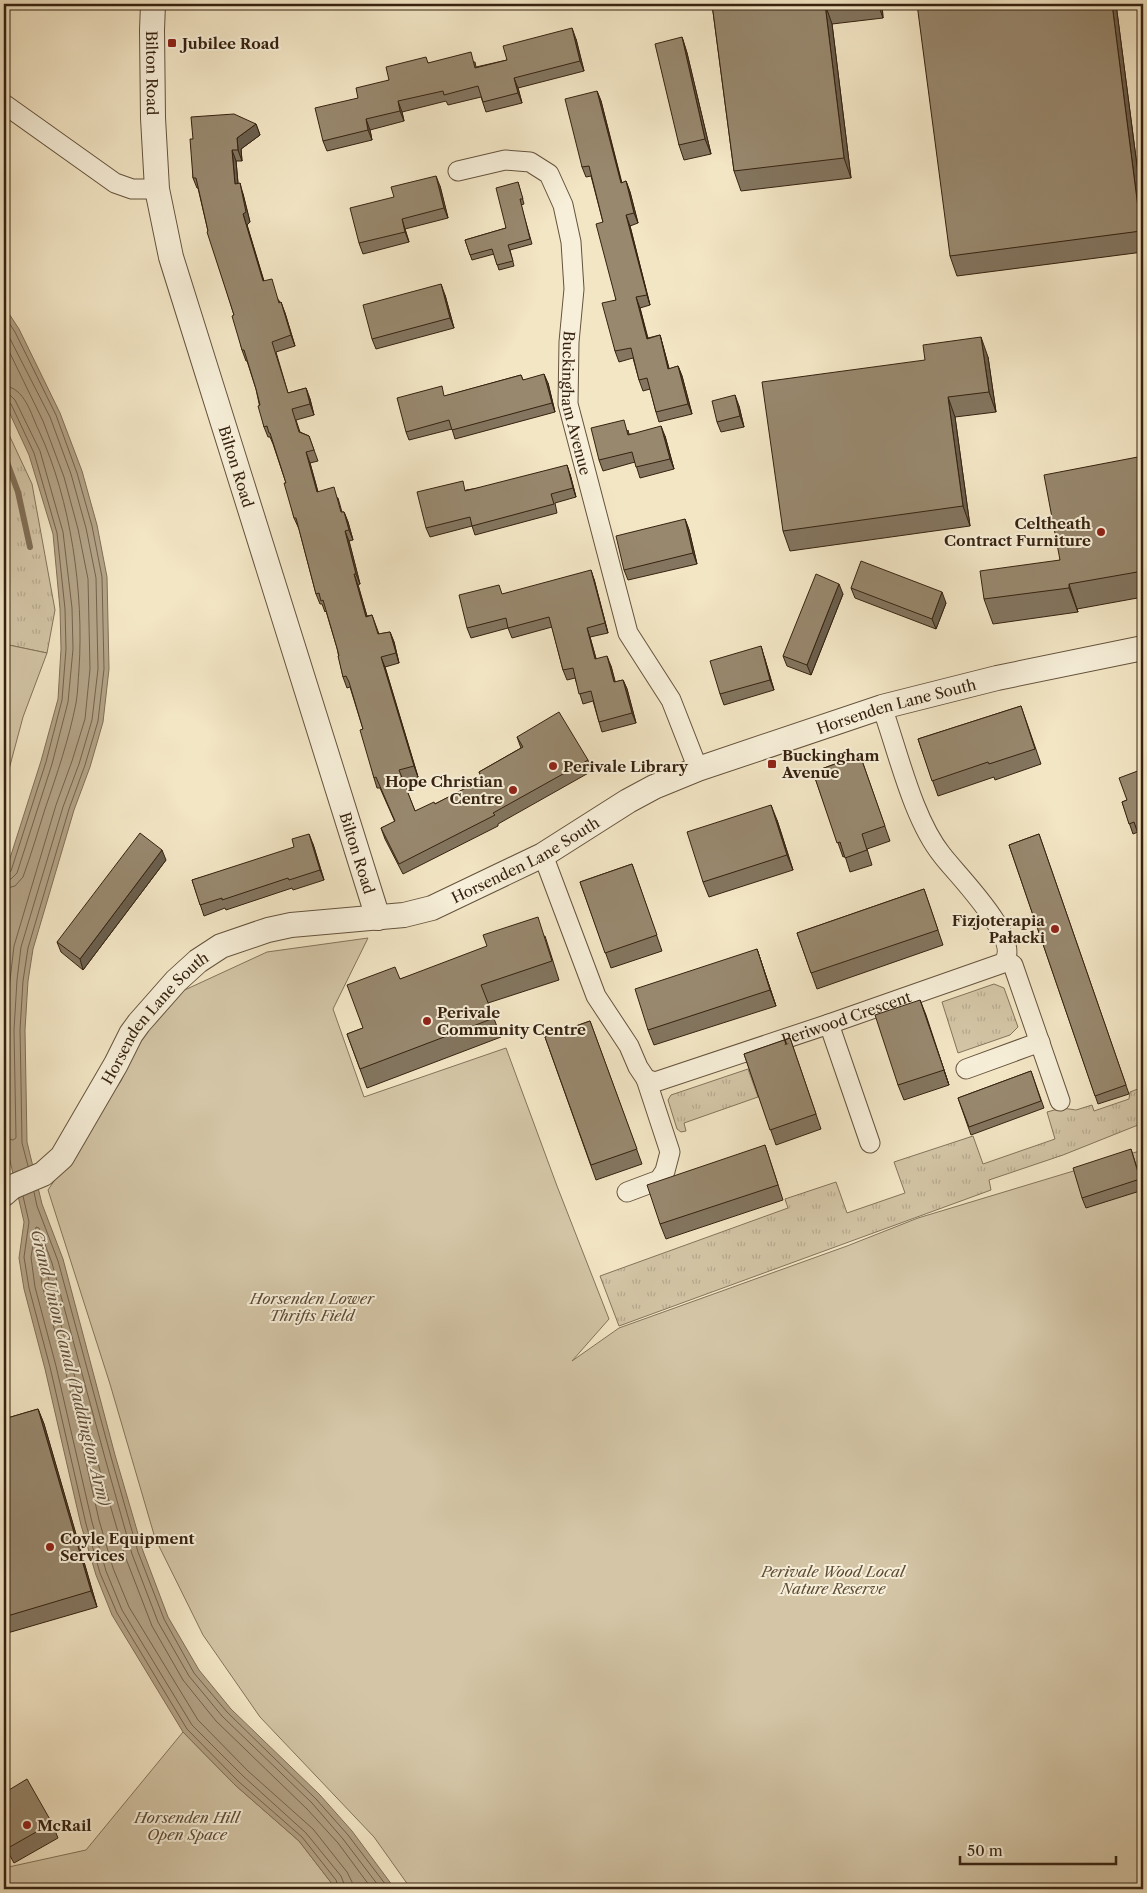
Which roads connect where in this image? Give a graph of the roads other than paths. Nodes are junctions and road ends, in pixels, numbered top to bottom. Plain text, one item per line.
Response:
1 (153, 4) edge
2 (4, 104) edge
3 (458, 172) dead end
4 (157, 189) junction
5 (1143, 648) edge
6 (882, 707) junction
7 (698, 769) junction
8 (543, 855) junction
9 (378, 918) junction
10 (1006, 960) junction
11 (829, 1024) junction
12 (1040, 1042) junction
13 (966, 1069) dead end
14 (646, 1078) junction
15 (1060, 1101) dead end
16 (870, 1143) dead end
17 (8, 1191) edge
18 (627, 1192) dead end

1 - 4 street, Bilton Road
2 - 4 street
3 - 7 street, Buckingham Avenue
4 - 9 street, Bilton Road
5 - 6 street, Horsenden Lane South
6 - 7 street, Horsenden Lane South
6 - 10 street
7 - 8 street, Horsenden Lane South
8 - 9 street, Horsenden Lane South
8 - 14 street
9 - 17 street, Horsenden Lane South
10 - 11 street, Periwood Crescent
10 - 12 street
11 - 14 street, Periwood Crescent
11 - 16 street
12 - 13 street
12 - 15 street
14 - 18 street

